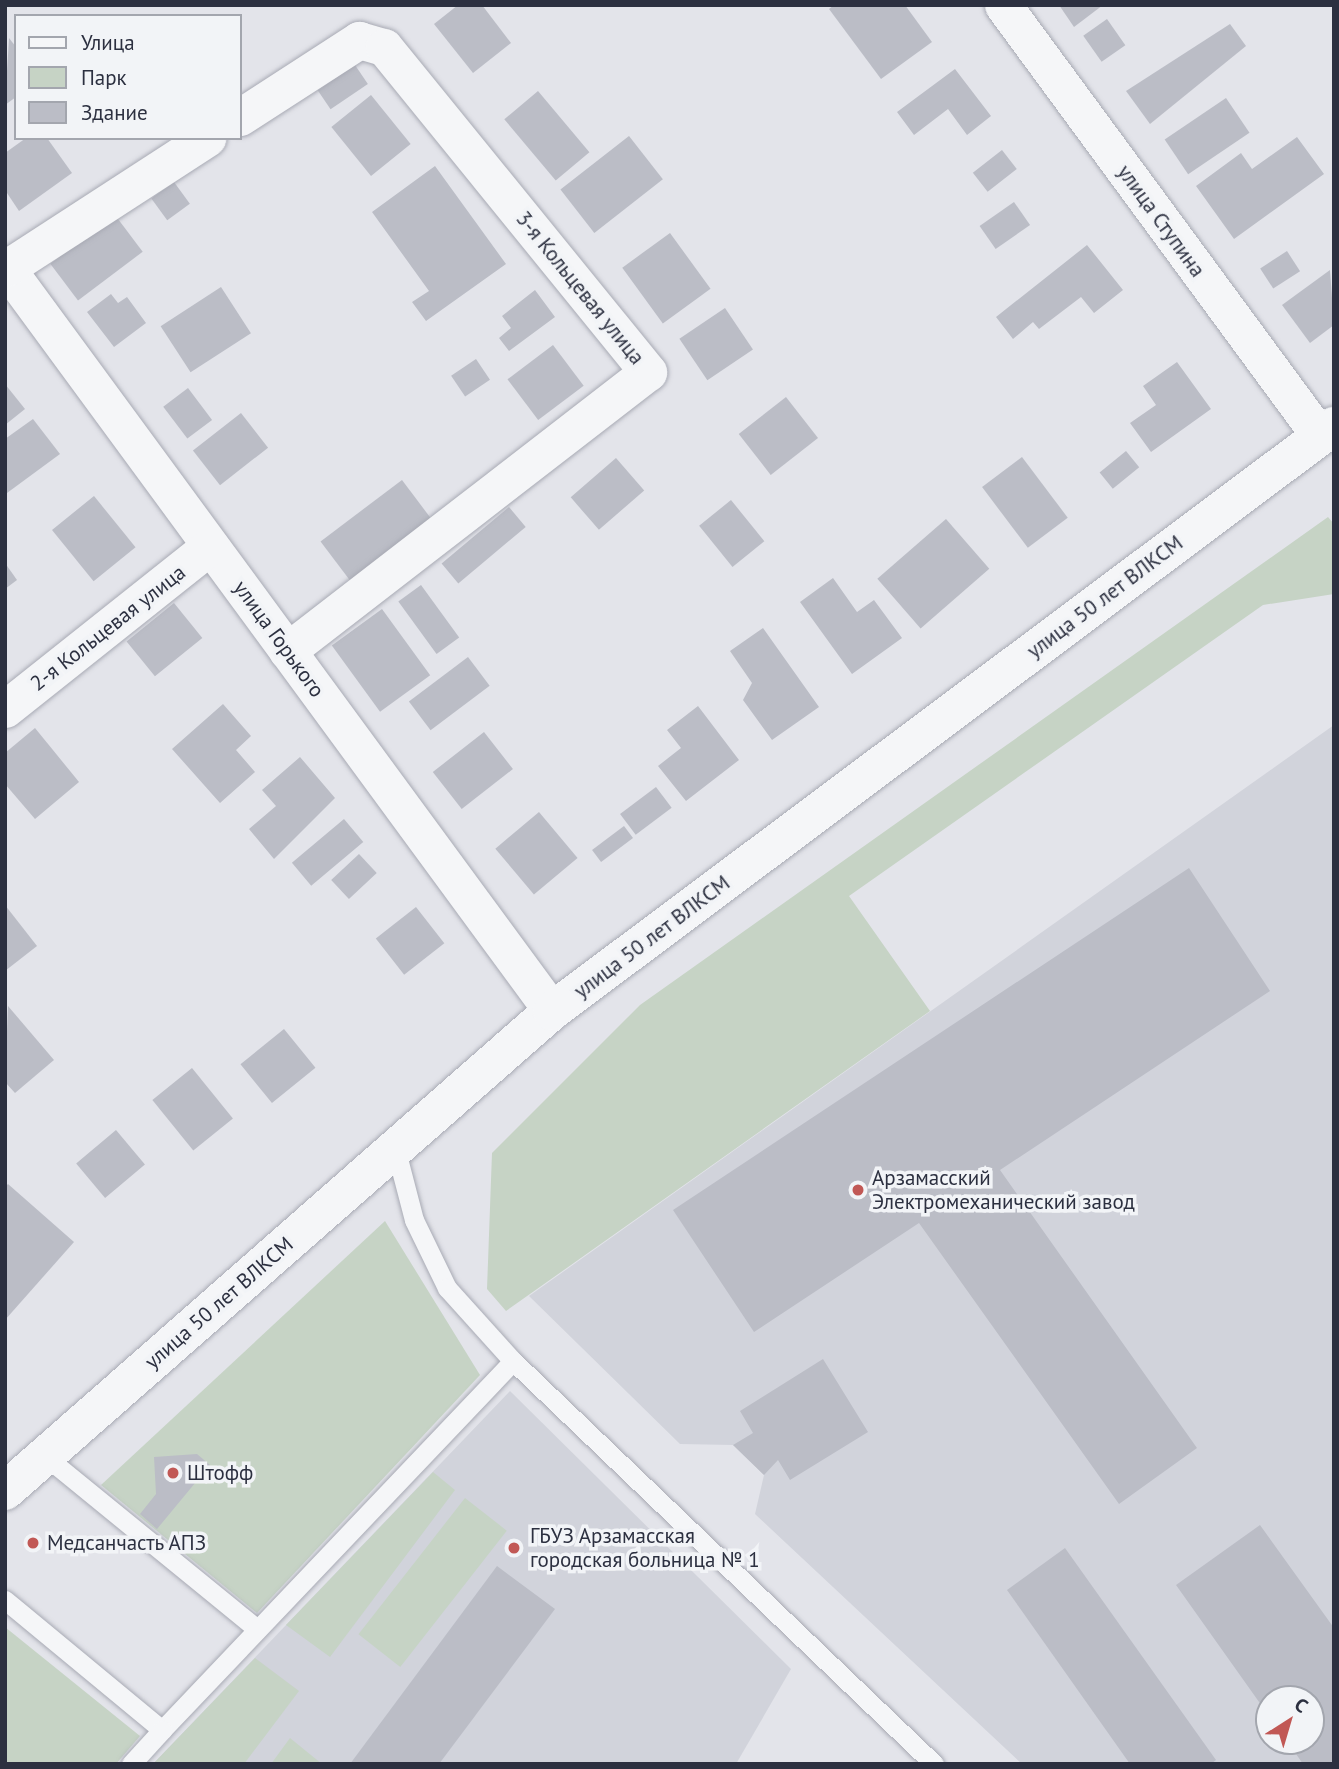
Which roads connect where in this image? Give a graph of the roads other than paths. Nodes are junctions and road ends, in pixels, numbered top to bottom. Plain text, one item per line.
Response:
1 (1003, 5) edge
2 (242, 116) edge
3 (204, 140) edge
4 (6, 267) edge
5 (1327, 431) edge
6 (210, 546) junction
7 (288, 651) junction
8 (5, 709) edge
9 (552, 1011) junction
10 (396, 1147) junction
11 (513, 1361) junction
12 (45, 1456) junction
13 (5, 1491) edge
14 (5, 1600) edge
15 (257, 1629) junction
16 (162, 1730) junction
17 (131, 1764) edge
18 (934, 1764) edge

1 - 5 street, улица Ступина
2 - 7 street, 3-я Кольцевая улица
3 - 4 street
4 - 6 street, улица Горького
5 - 9 street, улица 50 лет ВЛКСМ
6 - 7 street, улица Горького
6 - 8 street, 2-я Кольцевая улица
7 - 9 street, улица Горького
9 - 10 street, улица 50 лет ВЛКСМ
10 - 11 lane
10 - 12 street, улица 50 лет ВЛКСМ
11 - 15 lane
11 - 18 lane
12 - 13 street, улица 50 лет ВЛКСМ
12 - 15 lane
14 - 16 lane
15 - 16 lane
16 - 17 lane

